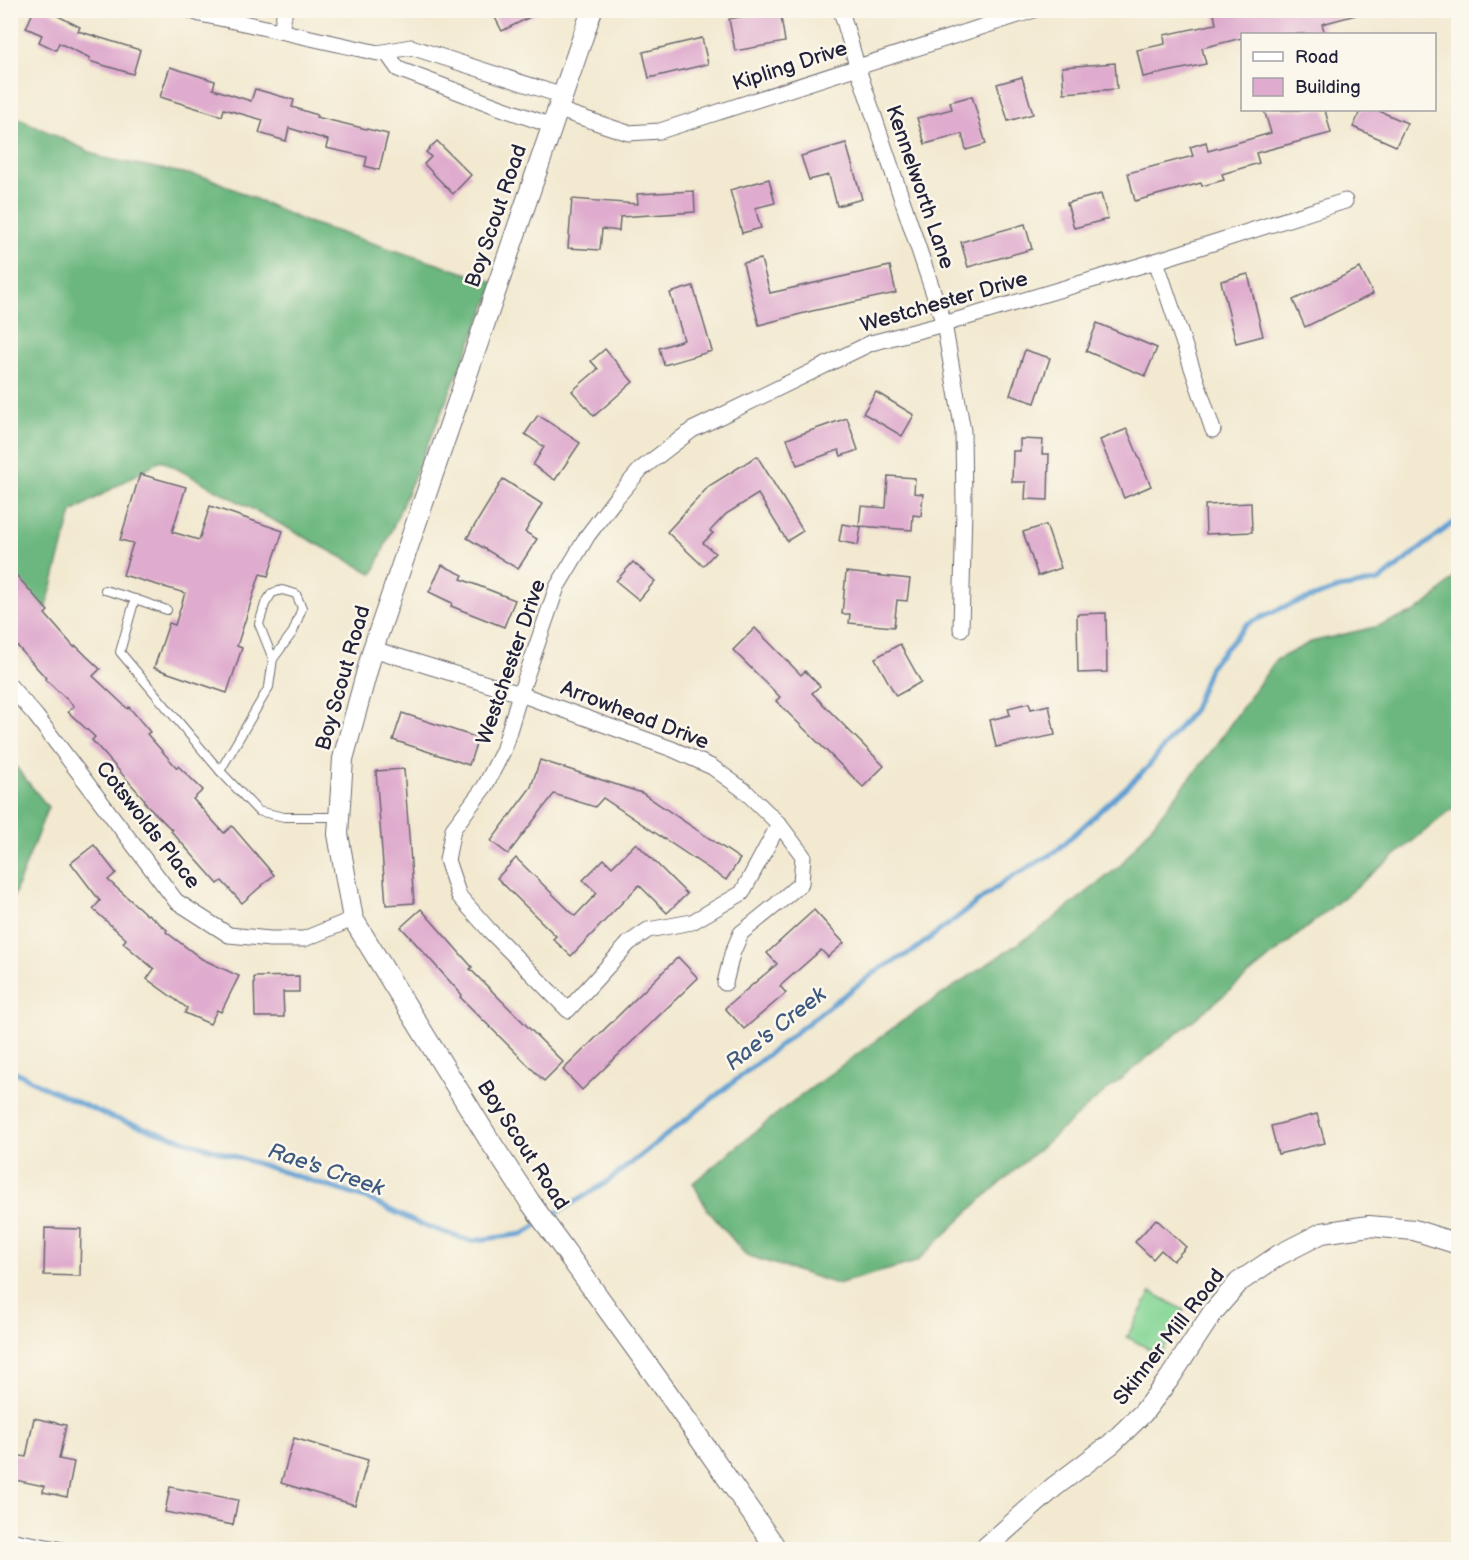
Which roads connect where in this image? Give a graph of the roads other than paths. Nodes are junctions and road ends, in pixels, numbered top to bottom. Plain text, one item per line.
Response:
1 (189, 10) edge
2 (285, 10) edge
3 (592, 10) edge
4 (841, 10) edge
5 (1034, 10) edge
6 (282, 32) junction
7 (386, 52) junction
8 (857, 66) junction
9 (558, 110) junction
10 (1345, 201) dead end
11 (1156, 261) junction
12 (944, 324) junction
13 (1214, 430) dead end
14 (105, 590) dead end
15 (135, 599) junction
16 (167, 610) dead end
17 (961, 629) dead end
18 (373, 649) junction
19 (273, 659) junction
20 (10, 686) edge
21 (520, 694) junction
22 (220, 771) junction
23 (339, 817) junction
24 (779, 824) junction
25 (353, 919) junction
26 (725, 983) dead end
27 (1458, 1244) edge
28 (10, 1540) edge
29 (63, 1550) edge
30 (775, 1550) edge
31 (983, 1550) edge

1 - 6 street, Kipling Drive
2 - 6 street
3 - 9 street, Boy Scout Road
4 - 8 street, Kennelworth Lane
5 - 8 street, Kipling Drive
6 - 7 street, Kipling Drive
7 - 9 street, Kipling Drive
7 - 9 street, Kipling Drive
8 - 9 street, Kipling Drive
8 - 12 street, Kennelworth Lane
9 - 18 street, Boy Scout Road
10 - 11 street, Westchester Drive
11 - 12 street, Westchester Drive
11 - 13 street
12 - 17 street, Kennelworth Lane
12 - 21 street, Westchester Drive
14 - 15 lane
15 - 16 lane
15 - 22 lane
18 - 21 street, Arrowhead Drive
18 - 23 street, Boy Scout Road
19 - 19 lane
19 - 22 lane
20 - 25 street, Cotswolds Place
21 - 24 street, Arrowhead Drive
21 - 24 street, Westchester Drive
22 - 23 lane
23 - 25 street, Boy Scout Road
24 - 26 street, Arrowhead Drive
25 - 30 street, Boy Scout Road
27 - 31 street, Skinner Mill Road
28 - 29 street

